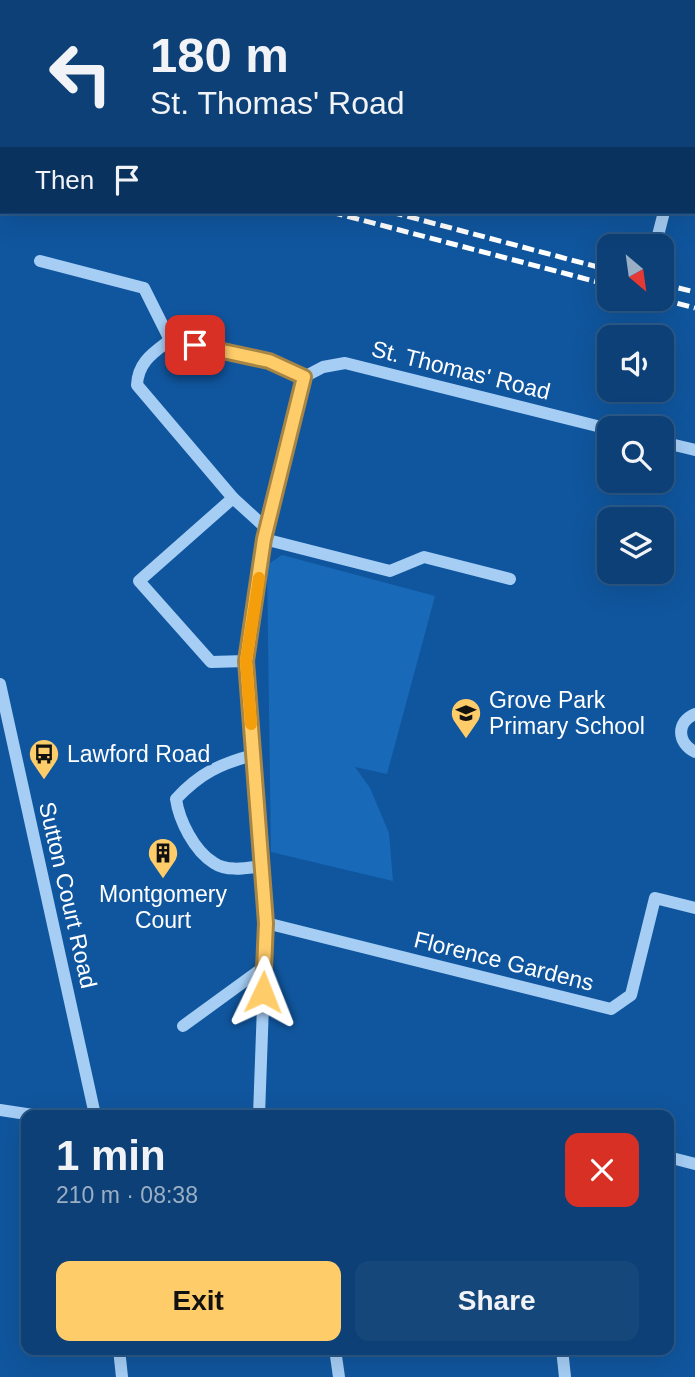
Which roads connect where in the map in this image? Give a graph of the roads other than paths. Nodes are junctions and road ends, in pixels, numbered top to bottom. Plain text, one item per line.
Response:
1 (663, 214) edge
2 (658, 234) edge
3 (40, 261) dead end
4 (170, 340) junction
5 (304, 377) junction
6 (597, 426) edge
7 (674, 445) edge
8 (695, 450) edge
9 (233, 498) junction
10 (266, 534) junction
11 (510, 579) dead end
12 (246, 661) junction
13 (0, 684) edge
14 (695, 714) edge
15 (695, 752) edge
16 (253, 755) junction
17 (262, 866) junction
18 (695, 908) edge
19 (266, 923) junction
20 (264, 967) junction
21 (183, 1026) dead end
22 (0, 1110) edge
23 (94, 1110) edge
24 (258, 1110) edge
25 (21, 1113) edge
26 (674, 1159) edge
27 (695, 1164) edge
28 (120, 1355) edge
29 (336, 1355) edge
30 (563, 1355) edge
31 (122, 1377) edge
32 (338, 1377) edge
33 (565, 1377) edge

1 - 2 street
3 - 4 street
4 - 5 street
4 - 9 street
5 - 6 street, St. Thomas' Road
5 - 10 street
7 - 8 street
9 - 10 street
9 - 12 street
10 - 11 street
10 - 12 street
12 - 16 street
13 - 23 street, Sutton Court Road
14 - 15 street
16 - 17 street
16 - 17 street
17 - 19 street
18 - 19 street, Florence Gardens
19 - 20 street
20 - 21 street
20 - 24 street
22 - 25 street
26 - 27 street
28 - 31 street
29 - 32 street
30 - 33 street

